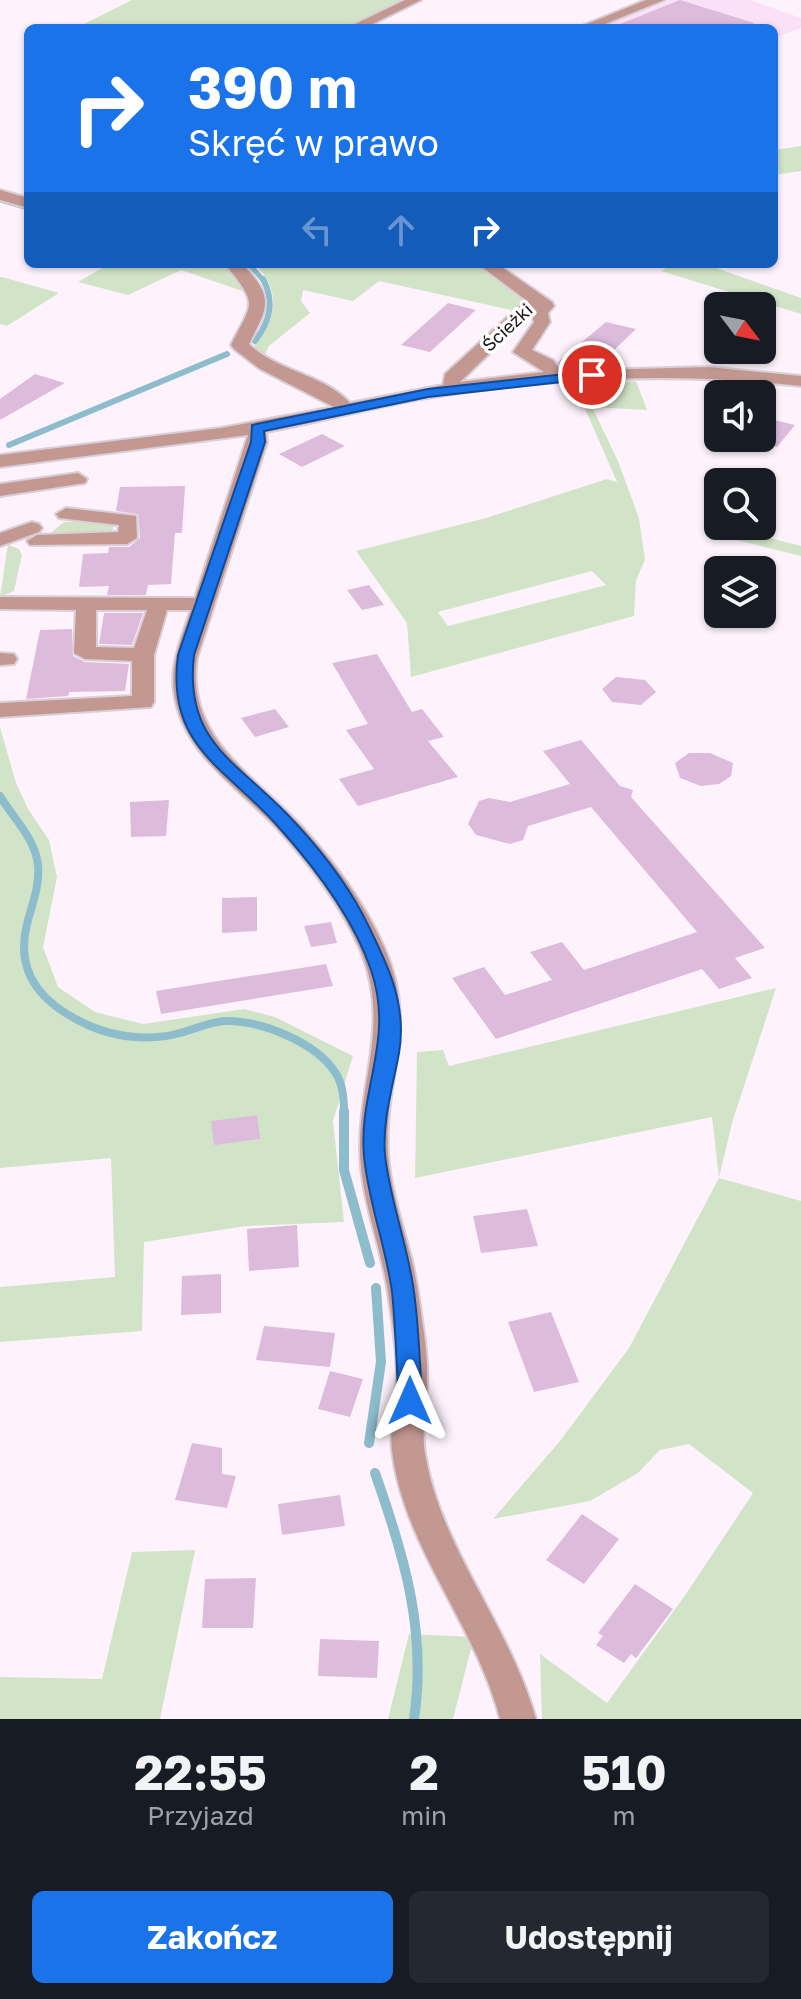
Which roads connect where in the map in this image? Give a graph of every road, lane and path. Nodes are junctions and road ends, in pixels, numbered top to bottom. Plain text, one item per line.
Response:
1 (415, 0) edge
2 (658, 0) edge
3 (362, 24) edge
4 (594, 24) edge
5 (0, 195) edge
6 (24, 202) edge
7 (237, 268) edge
8 (492, 268) edge
9 (541, 302) junction
10 (558, 378) junction
11 (801, 381) edge
12 (452, 389) junction
13 (345, 408) junction
14 (257, 428) junction
15 (0, 461) edge
16 (78, 479) dead end
17 (0, 490) edge
18 (66, 514) dead end
19 (0, 524) edge
20 (33, 530) junction
21 (0, 540) edge
22 (0, 603) edge
23 (86, 603) junction
24 (159, 604) junction
25 (204, 604) junction
26 (143, 655) junction
27 (0, 710) edge
28 (518, 1719) edge

1 - 3 street
2 - 4 street
5 - 6 street
7 - 13 street
8 - 9 street, Ścieżki
9 - 10 street
9 - 12 street, Ścieżki
10 - 11 street
10 - 12 street
12 - 13 street
13 - 14 street
14 - 15 street
14 - 25 street
16 - 17 street
18 - 20 street
19 - 20 street
20 - 21 street
22 - 23 street
23 - 24 street
23 - 26 street
24 - 25 street
24 - 26 street
25 - 28 street
26 - 27 street

